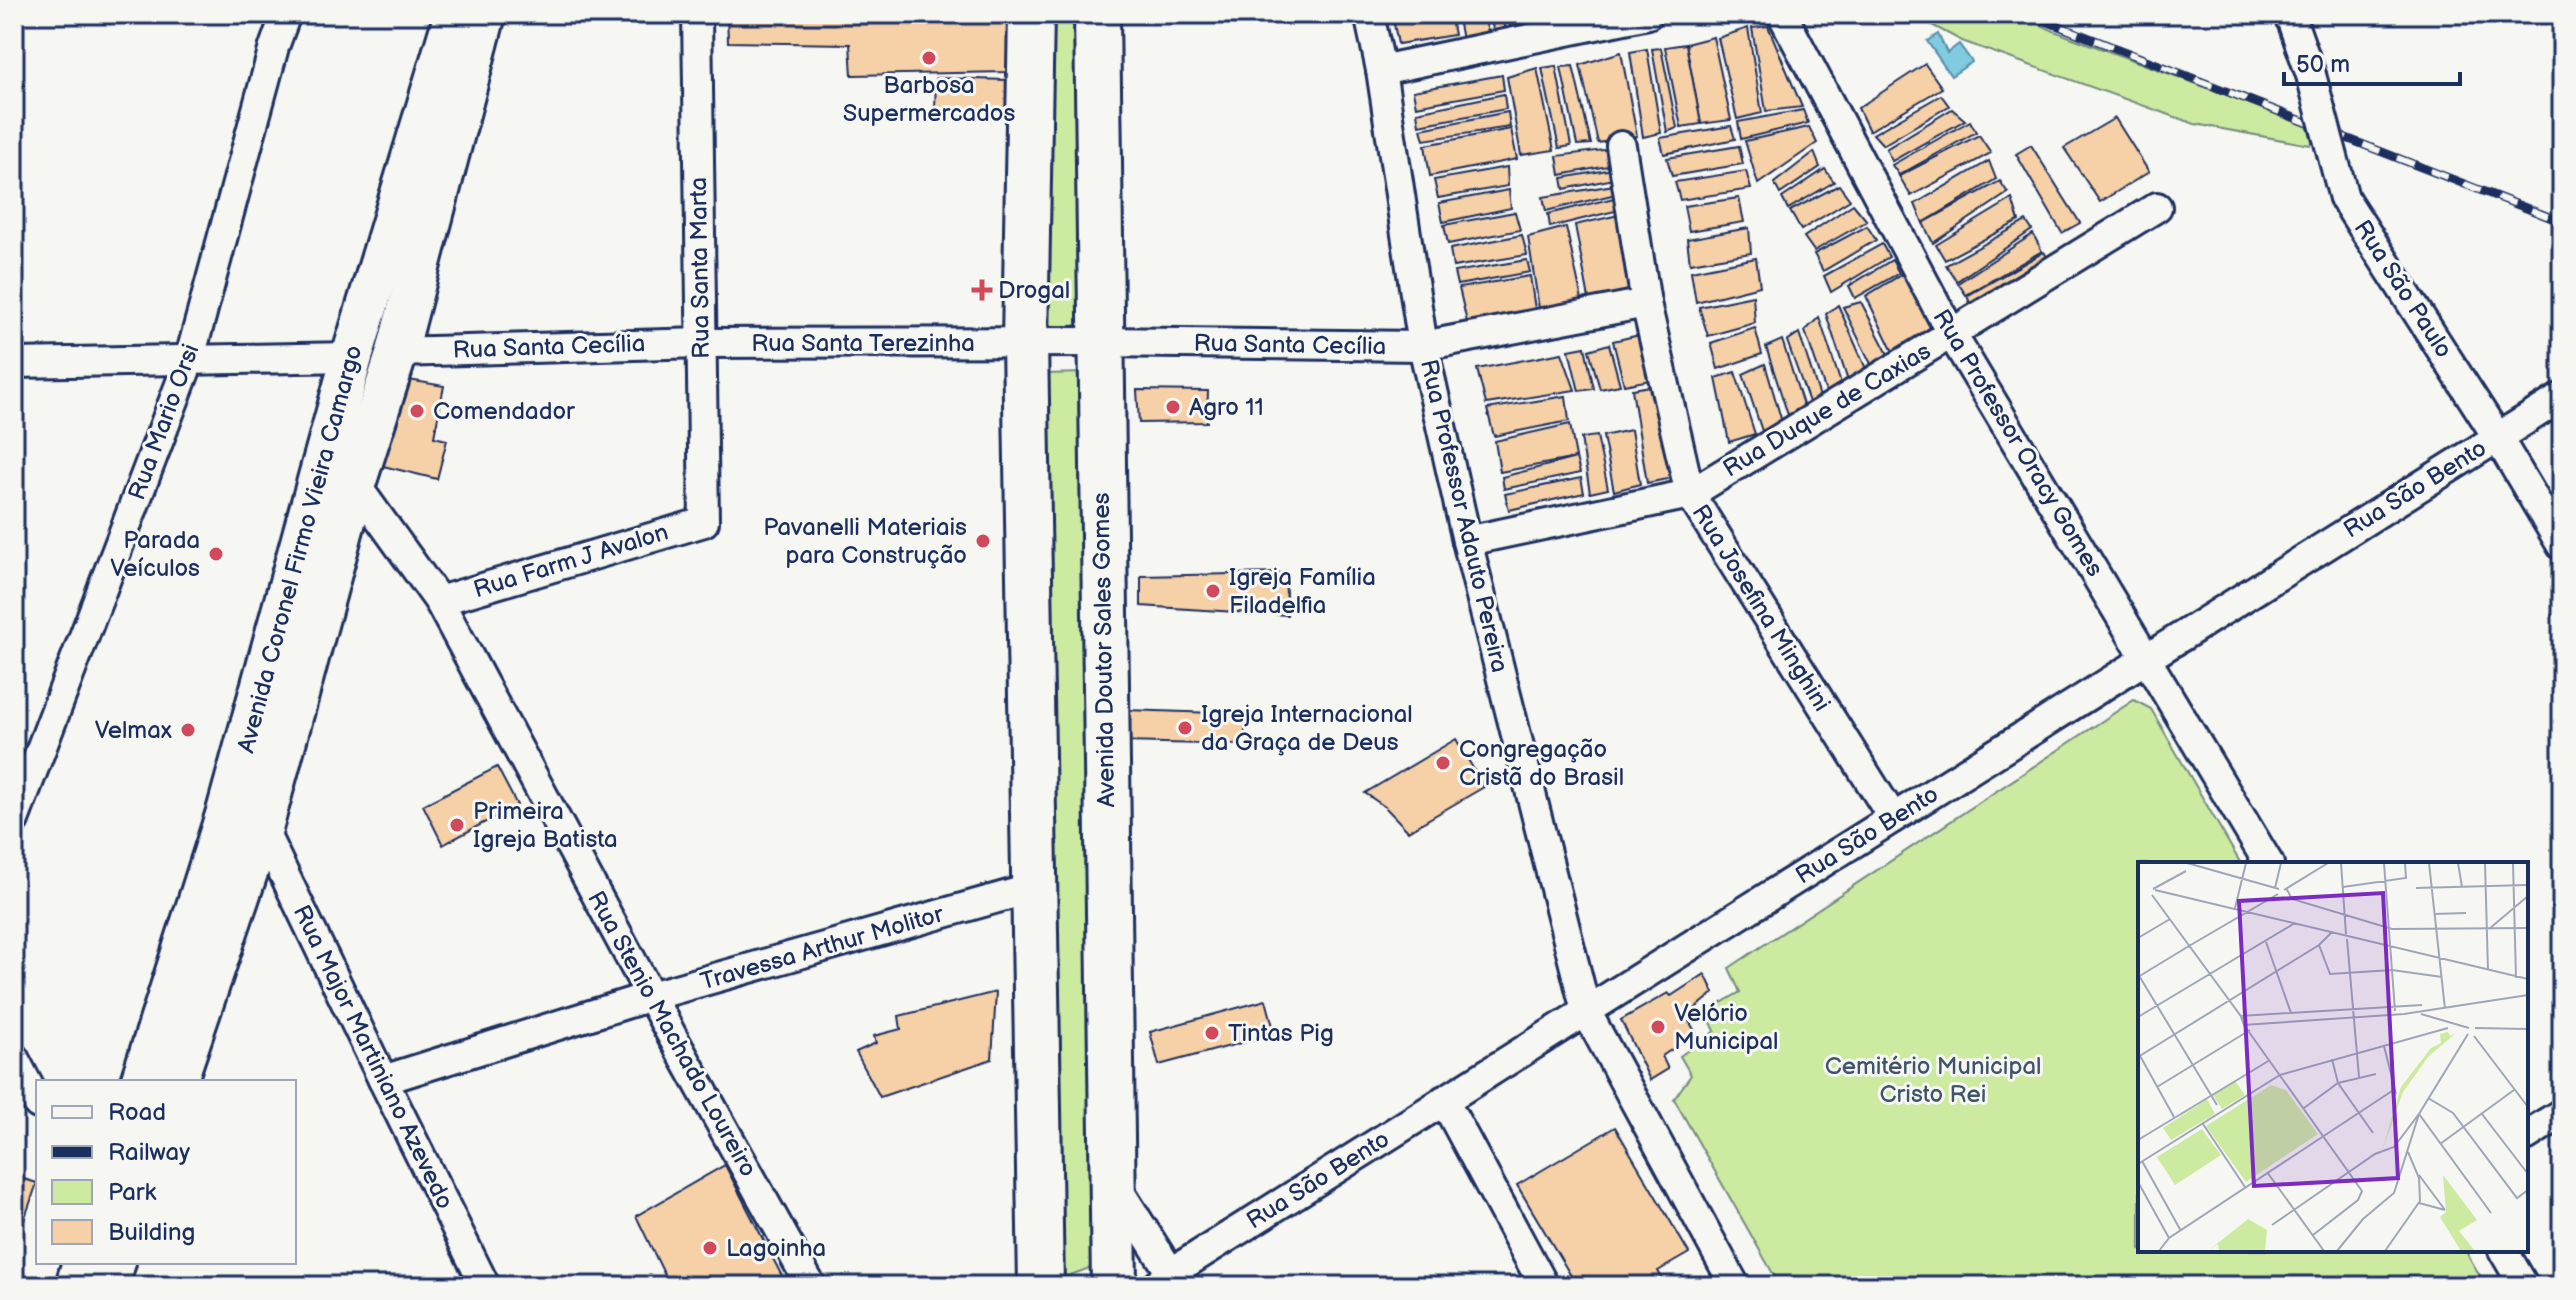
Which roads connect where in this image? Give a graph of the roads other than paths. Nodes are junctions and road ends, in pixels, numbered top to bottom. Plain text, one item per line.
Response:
1 (286, 14) edge
2 (455, 14) edge
3 (485, 14) edge
4 (697, 14) edge
5 (1031, 14) edge
6 (1097, 14) edge
7 (1369, 14) edge
8 (1648, 14) edge
9 (1782, 14) edge
10 (2287, 14) edge
11 (1381, 70) junction
12 (1621, 146) dead end
13 (2157, 207) dead end
14 (1646, 303) junction
15 (1951, 333) junction
16 (1025, 342) junction
17 (1100, 342) junction
18 (701, 343) junction
19 (1423, 346) junction
20 (397, 352) junction
21 (352, 357) junction
22 (189, 361) junction
23 (14, 363) edge
24 (2562, 397) edge
25 (2498, 438) junction
26 (338, 480) junction
27 (1690, 494) junction
28 (704, 522) joint
29 (1467, 541) junction
30 (2562, 546) edge
31 (439, 601) junction
32 (2146, 659) junction
33 (1893, 818) junction
34 (14, 820) edge
35 (245, 820) junction
36 (2268, 862) edge
37 (1033, 888) junction
38 (651, 996) junction
39 (1586, 1011) junction
40 (14, 1058) edge
41 (142, 1080) edge
42 (177, 1080) edge
43 (383, 1080) junction
44 (36, 1100) edge
45 (1444, 1100) junction
46 (2562, 1113) edge
47 (2528, 1135) edge
48 (1111, 1179) junction
49 (2504, 1252) edge
50 (82, 1264) edge
51 (114, 1264) edge
52 (122, 1264) edge
53 (1169, 1281) edge
54 (1110, 1284) edge
55 (76, 1286) edge
56 (107, 1286) edge
57 (133, 1286) edge
58 (485, 1286) edge
59 (811, 1286) edge
60 (1041, 1286) edge
61 (1544, 1286) edge
62 (1735, 1286) edge
63 (2524, 1286) edge

1 - 22 street, Rua Mario Orsi
2 - 21 main road, Avenida Coronel Firmo Vieira Camargo
3 - 20 main road, Avenida Coronel Firmo Vieira Camargo
4 - 18 street, Rua Santa Marta
5 - 16 main road
6 - 17 main road, Avenida Doutor Sales Gomes
7 - 11 street, Rua Professor Adauto Pereira
8 - 11 street
9 - 15 street, Rua Professor Oracy Gomes
10 - 25 street, Rua São Paulo, bridge
11 - 19 street, Rua Professor Adauto Pereira
12 - 14 street, Rua Josefina Minghini
13 - 15 street, Rua Duque de Caxias
14 - 19 street, Rua Santa Cecília
14 - 27 street, Rua Josefina Minghini
15 - 27 street, Rua Duque de Caxias
15 - 32 street, Rua Professor Oracy Gomes
16 - 17 street, Rua Santa Cecília
16 - 18 street, Rua Santa Terezinha
16 - 37 main road
17 - 19 street, Rua Santa Cecília
17 - 48 main road, Avenida Doutor Sales Gomes
18 - 20 street, Rua Santa Cecília
18 - 28 street, Rua Santa Marta
19 - 29 street, Rua Professor Adauto Pereira
20 - 26 main road, Avenida Coronel Firmo Vieira Camargo
21 - 22 street
21 - 26 main road, Avenida Coronel Firmo Vieira Camargo
22 - 23 street
22 - 34 street, Rua Mario Orsi
24 - 25 street, Rua São Bento
25 - 30 street, Rua São Paulo
25 - 32 street, Rua São Bento
26 - 31 street, Rua Stenio Machado Loureiro
26 - 35 main road, Avenida Coronel Firmo Vieira Camargo
27 - 29 street, Rua Duque de Caxias
27 - 33 street, Rua Josefina Minghini
28 - 31 street, Rua Farm J Avalon
29 - 39 street, Rua Professor Adauto Pereira
31 - 38 street, Rua Stenio Machado Loureiro
32 - 33 street, Rua São Bento
32 - 36 street, Rua Professor Oracy Gomes
33 - 39 street, Rua São Bento
35 - 41 main road, Avenida Coronel Firmo Vieira Camargo
35 - 42 main road, Avenida Coronel Firmo Vieira Camargo
35 - 43 street, Rua Major Martiniano Azevedo
37 - 38 street, Travessa Arthur Molitor
37 - 60 main road
38 - 43 street, Travessa Arthur Molitor
38 - 59 street, Rua Stenio Machado Loureiro
39 - 45 street, Rua São Bento
39 - 62 street, Rua Professor Adauto Pereira
40 - 44 street
43 - 58 street, Rua Major Martiniano Azevedo
45 - 53 street, Rua São Bento
45 - 61 street
46 - 47 street
48 - 53 street
48 - 54 main road, Avenida Doutor Sales Gomes
49 - 63 street
50 - 55 main road
51 - 56 main road
52 - 57 street
53 - 54 street, Rua São Bento

